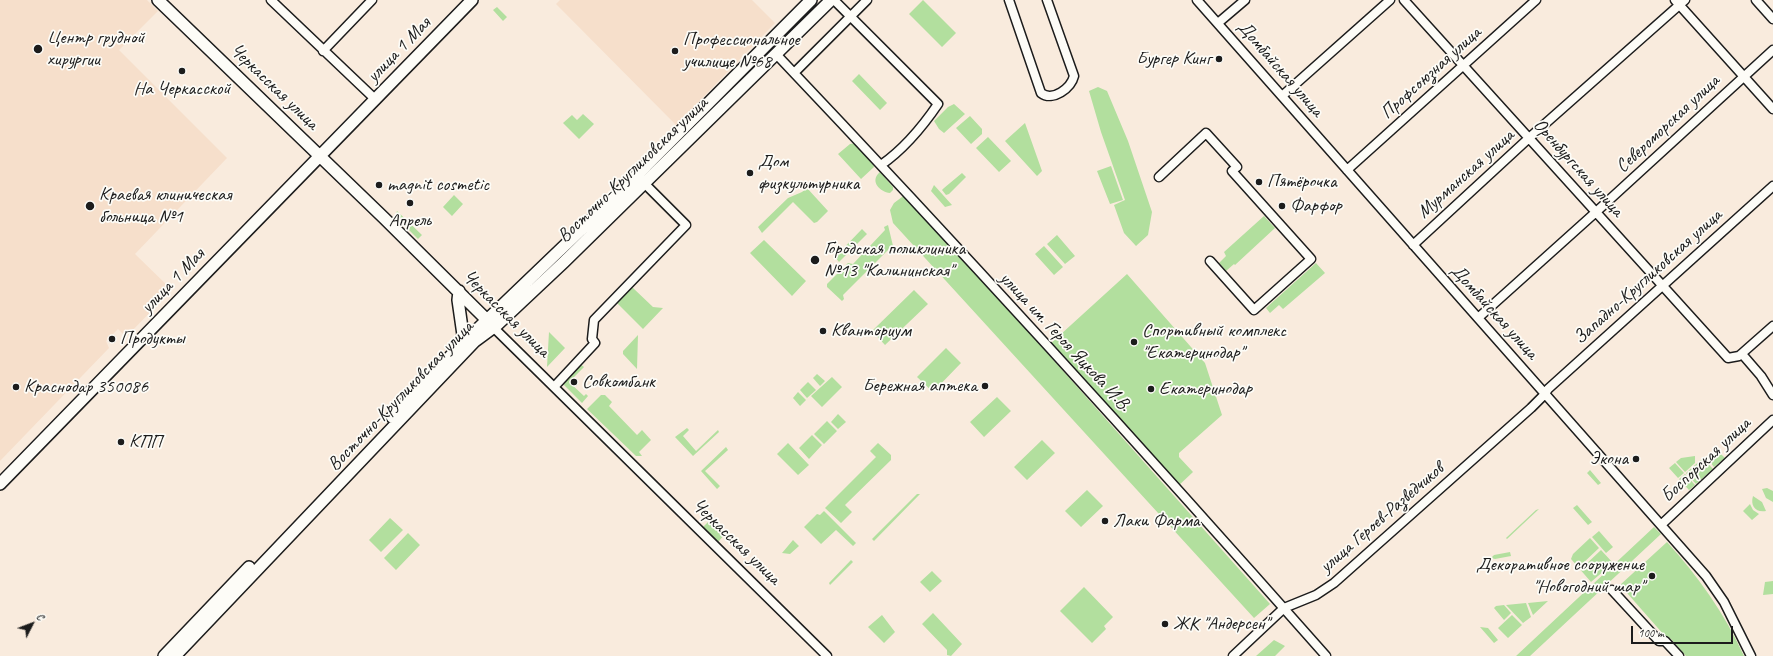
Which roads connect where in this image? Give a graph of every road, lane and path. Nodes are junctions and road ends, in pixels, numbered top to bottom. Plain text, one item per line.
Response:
1 (158, 0) edge
2 (271, 0) edge
3 (372, 0) edge
4 (472, 0) edge
5 (811, 0) edge
6 (831, 0) edge
7 (834, 0) edge
8 (867, 0) edge
9 (1008, 0) edge
10 (1047, 0) edge
11 (1197, 0) edge
12 (1245, 0) edge
13 (1390, 0) edge
14 (1404, 0) edge
15 (1536, 0) edge
16 (1756, 0) edge
17 (1680, 2) edge
18 (850, 17) junction
19 (1773, 19) edge
20 (1218, 23) junction
21 (1773, 50) edge
22 (323, 51) junction
23 (776, 54) junction
24 (1463, 65) junction
25 (794, 73) junction
26 (1743, 76) junction
27 (1282, 96) junction
28 (376, 100) junction
29 (1773, 109) edge
30 (1529, 138) junction
31 (320, 156) junction
32 (881, 165) junction
33 (1347, 170) junction
34 (636, 175) junction
35 (1159, 177) dead end
36 (645, 184) junction
37 (1773, 186) edge
38 (1596, 212) junction
39 (1413, 245) junction
40 (1210, 261) dead end
41 (1663, 286) junction
42 (459, 291) junction
43 (1478, 318) junction
44 (491, 324) junction
45 (1773, 326) edge
46 (464, 342) junction
47 (1742, 354) junction
48 (554, 387) junction
49 (1546, 394) junction
50 (1773, 395) edge
51 (1773, 420) edge
52 (0, 484) edge
53 (1662, 524) junction
54 (1612, 590) dead end
55 (1284, 608) junction
56 (164, 656) edge
57 (174, 656) edge
58 (827, 656) edge
59 (1233, 656) edge
60 (1326, 656) edge
61 (1678, 656) edge
62 (1751, 656) edge

1 - 31 street, Черкасская улица
2 - 22 street
3 - 22 street
4 - 28 street, улица 1 Мая
5 - 34 street, Восточно-Кругликовская улица
6 - 23 street, Восточно-Кругликовская улица
7 - 18 street
8 - 18 street
9 - 10 street
11 - 20 street, Домбайская улица
12 - 20 street
13 - 27 street
14 - 24 street, Оренбургская улица
15 - 24 street, Профсоюзная улица
16 - 19 street
17 - 26 street
17 - 30 street, Мурманская улица
18 - 25 street
18 - 32 street
20 - 27 street, Домбайская улица
21 - 26 street, Североморская улица
22 - 28 street
23 - 25 street, улица им. Героя Яцкова И.В.
23 - 36 street, Восточно-Кругликовская улица
24 - 30 street, Оренбургская улица
24 - 33 street, Профсоюзная улица
25 - 32 street, улица им. Героя Яцкова И.В.
26 - 29 street
26 - 38 street, Североморская улица
27 - 33 street, Домбайская улица
28 - 31 street, улица 1 Мая
30 - 38 street, Оренбургская улица
30 - 39 street, Мурманская улица
31 - 42 street, Черкасская улица
31 - 52 street, улица 1 Мая
32 - 55 street, улица им. Героя Яцкова И.В.
33 - 39 street, Домбайская улица
34 - 36 street
34 - 44 street, Восточно-Кругликовская улица
35 - 40 street
36 - 44 street, Восточно-Кругликовская улица
36 - 48 street
37 - 41 street, Западно-Кругликовская улица
38 - 41 street, Оренбургская улица
38 - 43 street, Североморская улица
39 - 43 street, Домбайская улица
41 - 47 street, Оренбургская улица
41 - 49 street, Западно-Кругликовская улица
42 - 44 street, Черкасская улица
42 - 46 street
43 - 49 street, Домбайская улица
44 - 46 street, Восточно-Кругликовская улица
44 - 48 street, Черкасская улица
44 - 57 street, Восточно-Кругликовская улица
45 - 47 street
46 - 56 street, Восточно-Кругликовская улица
47 - 50 street
48 - 58 street, Черкасская улица
49 - 53 street, Домбайская улица
49 - 55 street, улица Героев-Разведчиков
51 - 53 street, Боспорская улица
53 - 62 street, Домбайская улица
54 - 61 street
55 - 59 street, улица Героев-Разведчиков
55 - 60 street, улица им. Героя Яцкова И.В.

